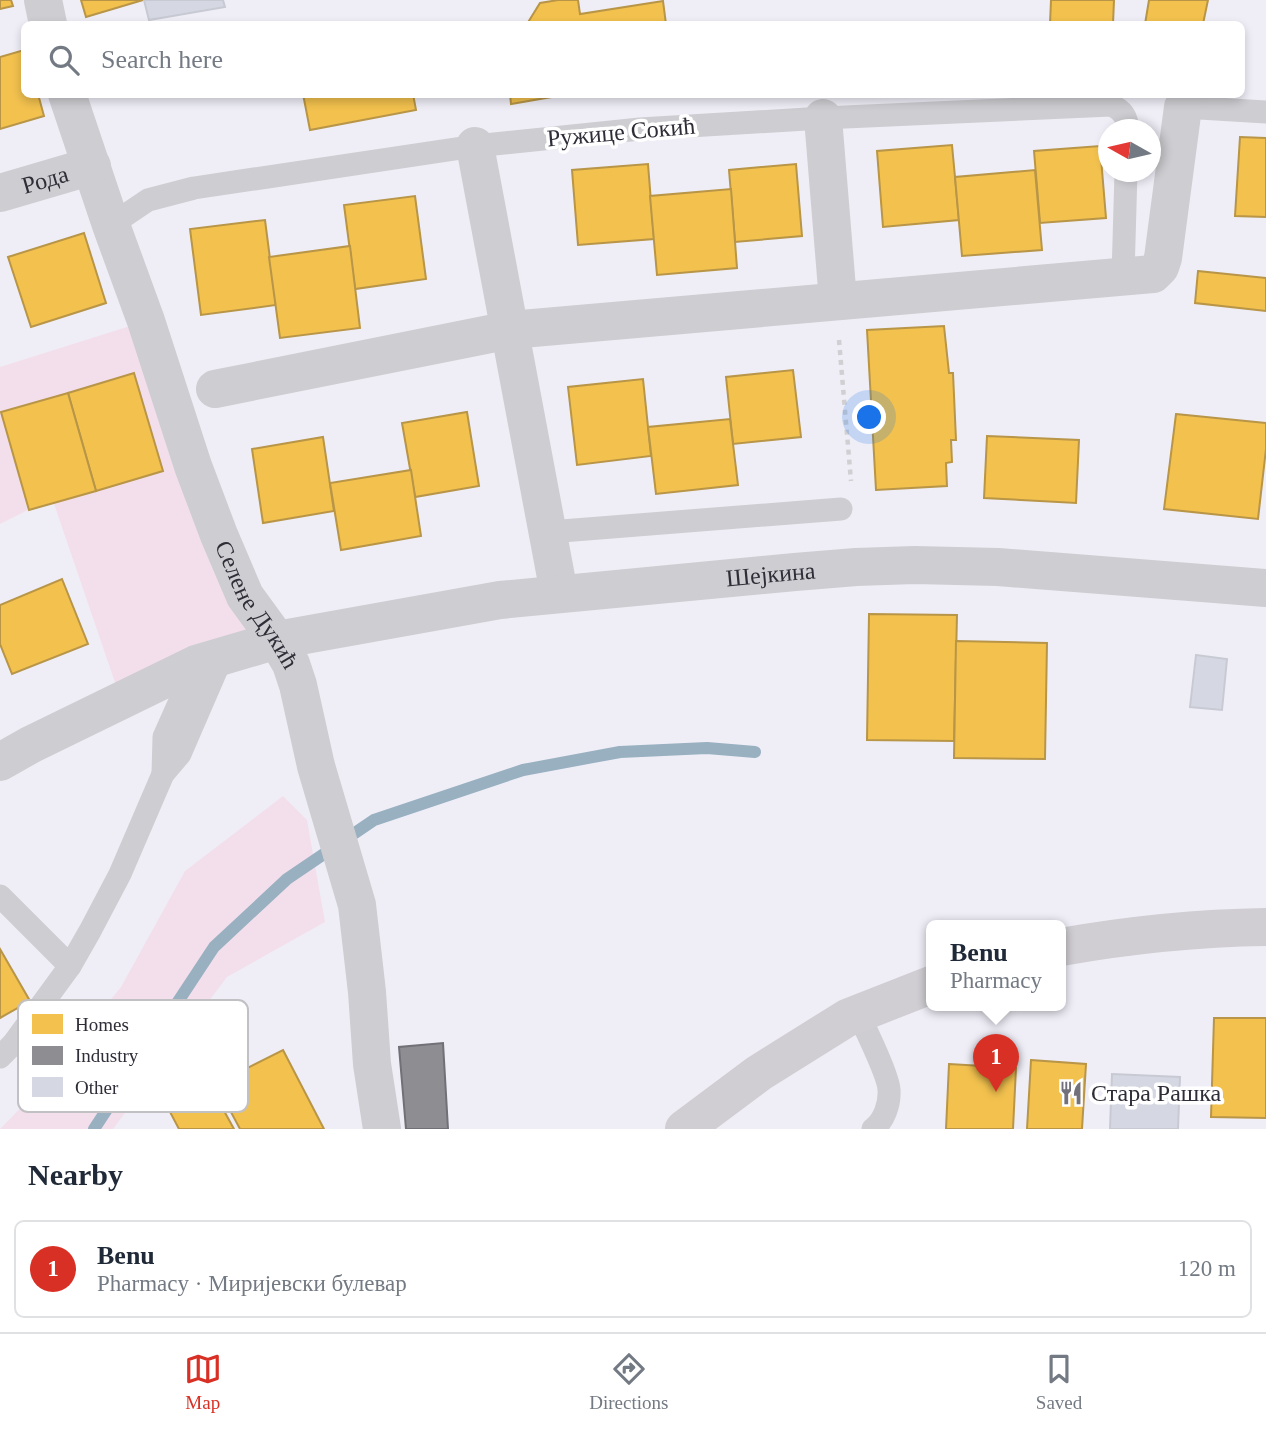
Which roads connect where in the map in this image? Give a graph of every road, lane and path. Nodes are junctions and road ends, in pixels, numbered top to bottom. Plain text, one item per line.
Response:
1 (43, 0) edge
2 (47, 21) edge
3 (69, 98) edge
4 (1184, 107) joint
5 (1266, 112) edge
6 (823, 118) junction
7 (1126, 119) edge
8 (475, 146) junction
9 (92, 166) junction
10 (1126, 182) edge
11 (0, 192) edge
12 (111, 225) junction
13 (1123, 276) junction
14 (838, 301) junction
15 (510, 330) junction
16 (839, 350) dead end
17 (215, 388) dead end
18 (846, 502) joint
19 (549, 532) junction
20 (1266, 588) edge
21 (559, 593) junction
22 (277, 640) junction
23 (209, 661) junction
24 (0, 762) edge
25 (0, 896) edge
26 (1266, 927) edge
27 (1066, 946) edge
28 (70, 966) junction
29 (926, 987) edge
30 (45, 1000) edge
31 (858, 1013) junction
32 (18, 1037) edge
33 (0, 1057) edge
34 (720, 1116) edge
35 (382, 1129) edge
36 (684, 1129) edge
37 (873, 1129) edge

1 - 2 street
3 - 9 street, Селене Дукић
4 - 5 lane
4 - 13 street
6 - 7 lane, Ружице Сокић
6 - 8 lane, Ружице Сокић
6 - 14 street
8 - 12 lane, Ружице Сокић
8 - 15 street
9 - 11 street, Рода
9 - 12 street, Селене Дукић
10 - 13 lane
12 - 22 street, Селене Дукић
13 - 14 street
14 - 15 street
15 - 17 street
15 - 19 street
16 - 18 path
18 - 19 lane
19 - 21 street
20 - 21 street, Шејкина
21 - 22 street, Шејкина
22 - 23 street, Шејкина
22 - 35 street, Селене Дукић
23 - 24 street, Шејкина
23 - 28 lane
25 - 28 lane
26 - 27 main road
28 - 30 lane
29 - 31 main road
31 - 34 main road
31 - 37 lane
32 - 33 lane
34 - 36 main road

